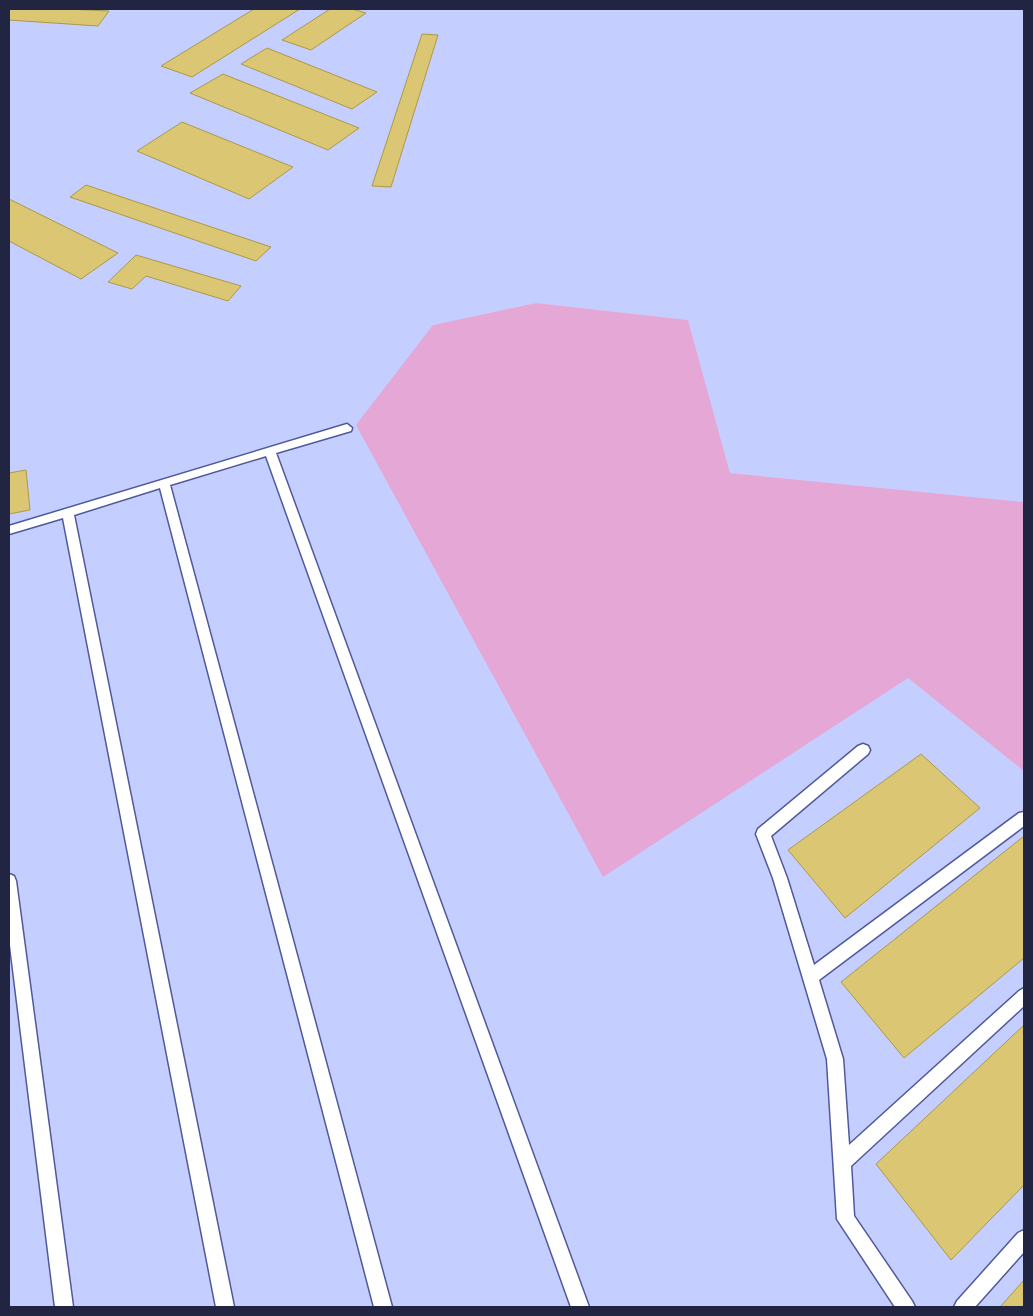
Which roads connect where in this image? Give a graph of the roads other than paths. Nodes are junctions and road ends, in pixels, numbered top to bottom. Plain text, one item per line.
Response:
1 (347, 428) dead end
2 (270, 450) junction
3 (164, 483) junction
4 (68, 512) junction
5 (9, 530) edge
6 (863, 750) dead end
7 (1024, 818) edge
8 (9, 881) edge
9 (810, 977) junction
10 (1024, 996) edge
11 (842, 1163) junction
12 (1024, 1239) edge
13 (64, 1307) edge
14 (225, 1307) edge
15 (383, 1307) edge
16 (580, 1307) edge
17 (906, 1307) edge
18 (963, 1307) edge

1 - 2 lane
2 - 3 lane
2 - 16 lane
3 - 4 lane
3 - 15 lane
4 - 5 lane
4 - 14 lane
6 - 9 lane
7 - 9 lane
8 - 13 lane
9 - 11 lane
10 - 11 lane
11 - 17 lane
12 - 18 lane

